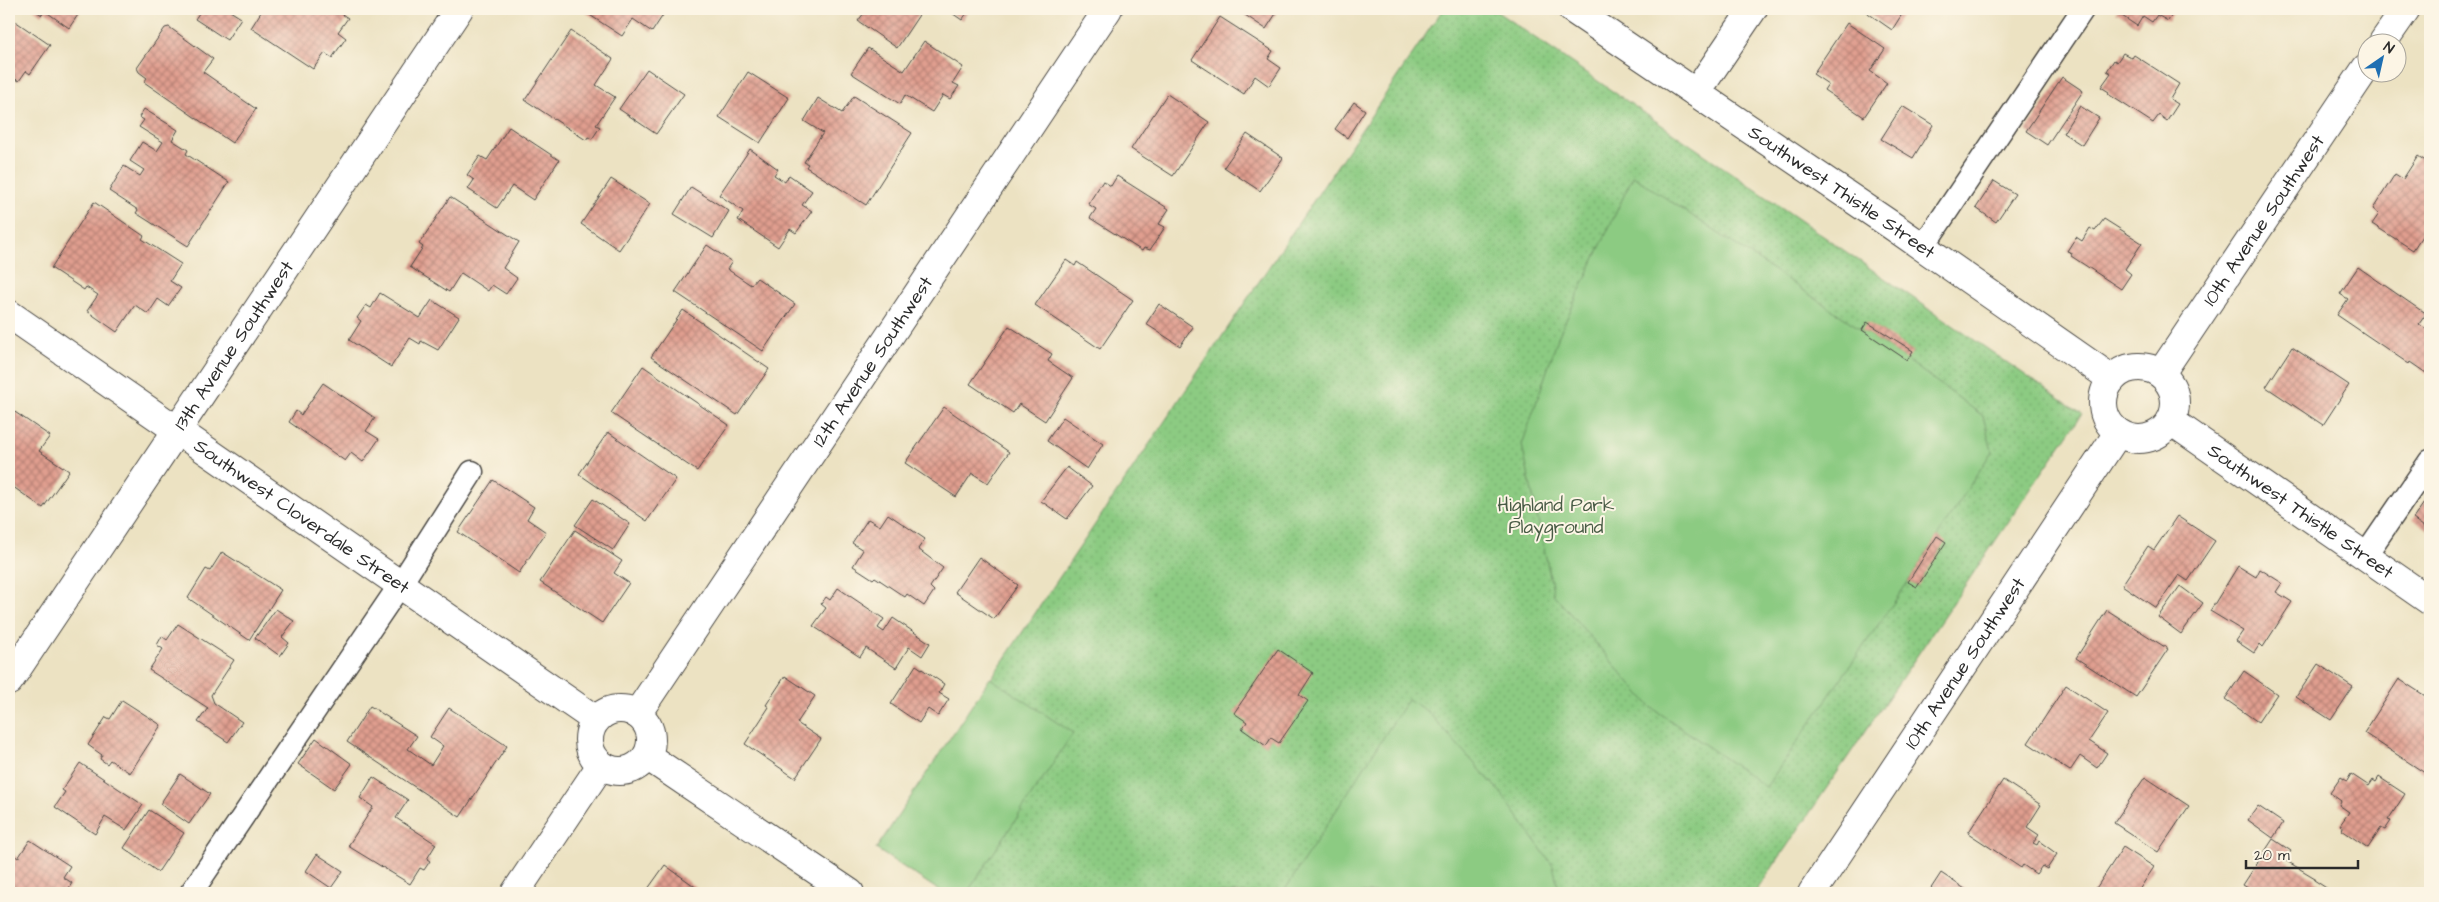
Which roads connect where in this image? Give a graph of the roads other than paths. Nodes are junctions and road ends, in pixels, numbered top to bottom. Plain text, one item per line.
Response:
1 (459, 9) edge
2 (1108, 9) edge
3 (1572, 9) edge
4 (1753, 9) edge
5 (2083, 9) edge
6 (2406, 9) edge
7 (2390, 32) edge
8 (2357, 82) edge
9 (1696, 93) junction
10 (1922, 248) junction
11 (9, 314) edge
12 (2161, 373) junction
13 (2112, 378) junction
14 (2171, 421) junction
15 (176, 428) junction
16 (2118, 433) junction
17 (2430, 461) edge
18 (472, 472) dead end
19 (2365, 556) junction
20 (400, 585) junction
21 (2430, 601) edge
22 (9, 681) edge
23 (636, 714) junction
24 (596, 720) junction
25 (647, 756) junction
26 (601, 765) junction
27 (191, 893) edge
28 (515, 893) edge
29 (850, 893) edge
30 (1812, 893) edge

1 - 15 street, 13th Avenue Southwest
2 - 23 street, 12th Avenue Southwest
3 - 9 street, Southwest Thistle Street
4 - 9 street
5 - 10 lane
6 - 7 street
8 - 12 street, 10th Avenue Southwest
9 - 10 street, Southwest Thistle Street
10 - 13 street, Southwest Thistle Street
11 - 15 street, Southwest Cloverdale Street
12 - 13 street
12 - 14 street
13 - 16 street
14 - 16 street
14 - 19 street, Southwest Thistle Street
15 - 20 street, Southwest Cloverdale Street
15 - 22 street, 13th Avenue Southwest
16 - 30 street, 10th Avenue Southwest
17 - 19 lane
18 - 20 lane
19 - 21 street, Southwest Thistle Street
20 - 24 street, Southwest Cloverdale Street
20 - 27 lane
23 - 24 street
23 - 25 street
24 - 26 street
25 - 26 street
25 - 29 street
26 - 28 street

